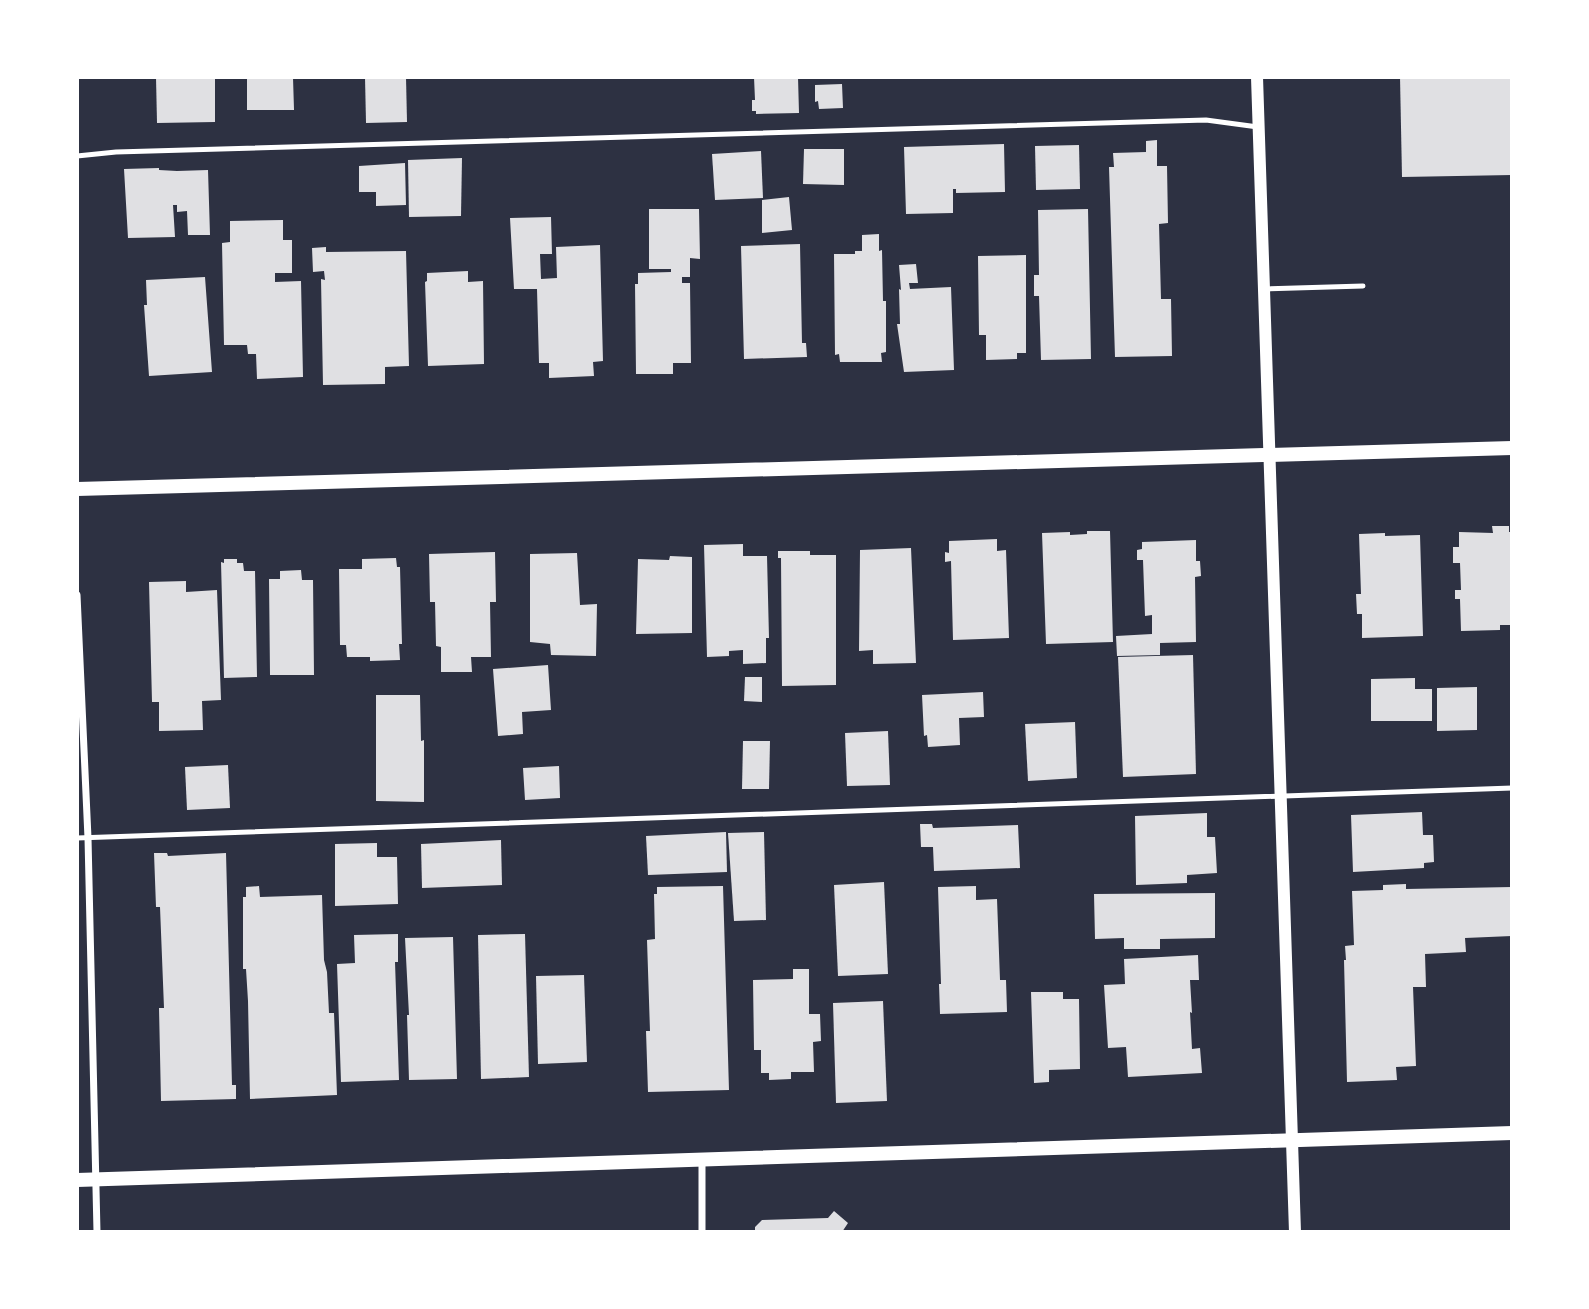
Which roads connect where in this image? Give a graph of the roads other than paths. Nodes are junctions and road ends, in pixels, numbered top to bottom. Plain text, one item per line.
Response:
1 (1257, 77) edge
2 (1258, 127) junction
3 (77, 156) edge
4 (1363, 286) dead end
5 (1264, 289) junction
6 (1512, 448) edge
7 (1270, 457) junction
8 (77, 489) edge
9 (77, 595) edge
10 (1512, 788) edge
11 (1281, 798) junction
12 (77, 838) edge
13 (88, 838) junction
14 (1512, 1133) edge
15 (1292, 1139) junction
16 (702, 1161) junction
17 (95, 1179) junction
18 (77, 1180) edge
19 (97, 1232) edge
20 (702, 1232) edge
21 (1295, 1232) edge

1 - 2 street
2 - 3 lane
2 - 5 street
4 - 5 lane
5 - 7 street
6 - 7 main road
7 - 8 main road
7 - 11 street
9 - 13 street
10 - 11 lane
11 - 13 lane
11 - 15 street
12 - 13 lane
13 - 17 street
14 - 15 main road
15 - 16 main road
15 - 21 street
16 - 17 main road
16 - 20 street
17 - 18 main road
17 - 19 street

